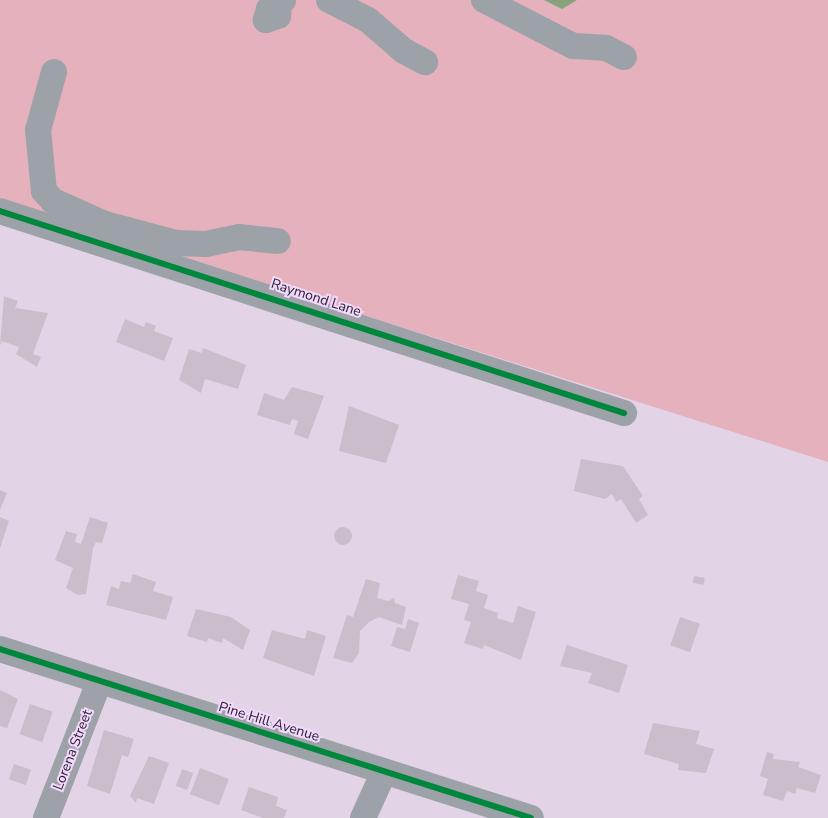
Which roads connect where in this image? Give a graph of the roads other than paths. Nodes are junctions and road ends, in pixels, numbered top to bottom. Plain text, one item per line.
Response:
1 (329, 0) edge
2 (484, 0) edge
3 (624, 57) dead end
4 (426, 62) dead end
5 (54, 72) dead end
6 (0, 211) edge
7 (278, 241) dead end
8 (624, 413) dead end
9 (0, 649) edge
10 (99, 682) junction
11 (384, 772) junction
12 (46, 818) edge
13 (363, 818) edge
14 (531, 818) edge

1 - 4 street
2 - 3 street
5 - 7 street
6 - 8 street, Raymond Lane
9 - 10 street, Pine Hill Avenue
10 - 11 street, Pine Hill Avenue
10 - 12 street, Lorena Street
11 - 13 street
11 - 14 street, Pine Hill Avenue

